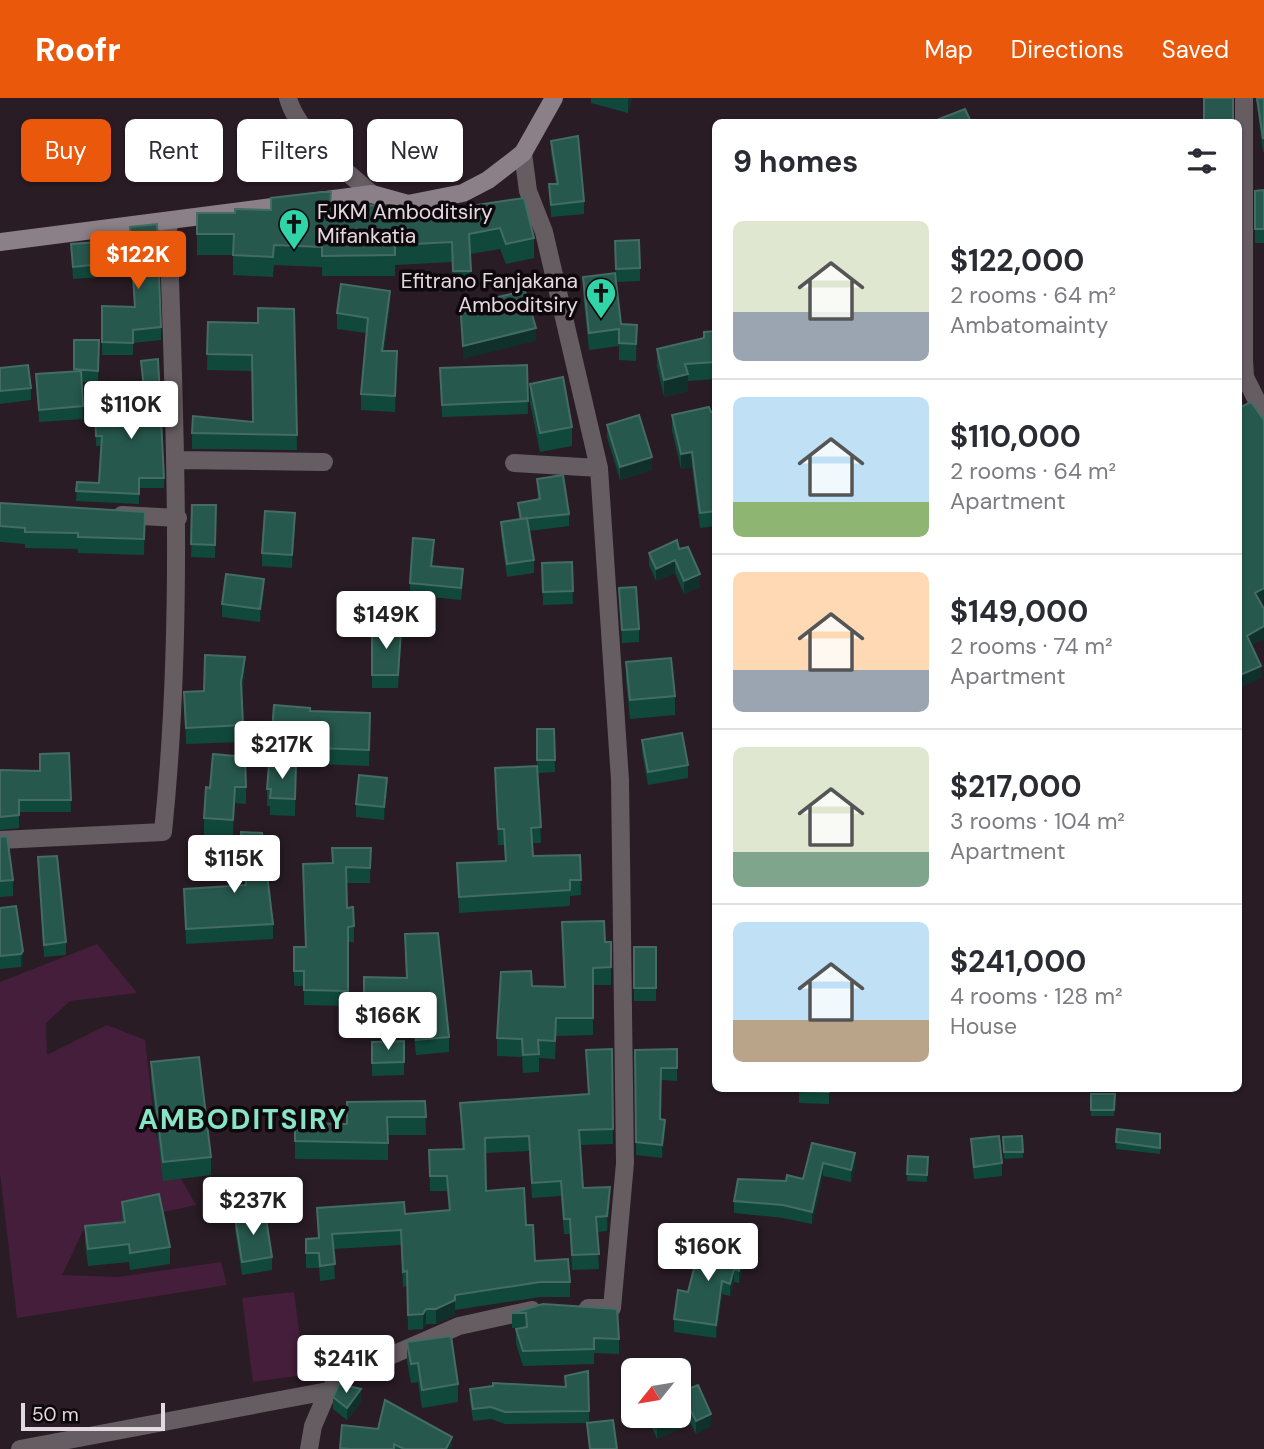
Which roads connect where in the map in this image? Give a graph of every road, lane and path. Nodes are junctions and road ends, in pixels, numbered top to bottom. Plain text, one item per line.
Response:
1 (288, 98) edge
2 (554, 98) edge
3 (1244, 98) edge
4 (523, 153) junction
5 (372, 194) junction
6 (168, 221) junction
7 (0, 242) edge
8 (1264, 415) edge
9 (176, 460) junction
10 (324, 461) dead end
11 (514, 463) dead end
12 (599, 468) junction
13 (100, 514) edge
14 (178, 518) junction
15 (0, 841) edge
16 (328, 1391) junction
17 (20, 1449) edge
18 (310, 1449) edge

1 - 5 street
2 - 4 main road
3 - 8 street
4 - 5 main road
4 - 12 street
5 - 6 main road
6 - 7 main road
6 - 9 street
9 - 10 street
9 - 14 street
11 - 12 street
12 - 16 street
13 - 14 street
14 - 15 street
16 - 17 street
16 - 18 street

